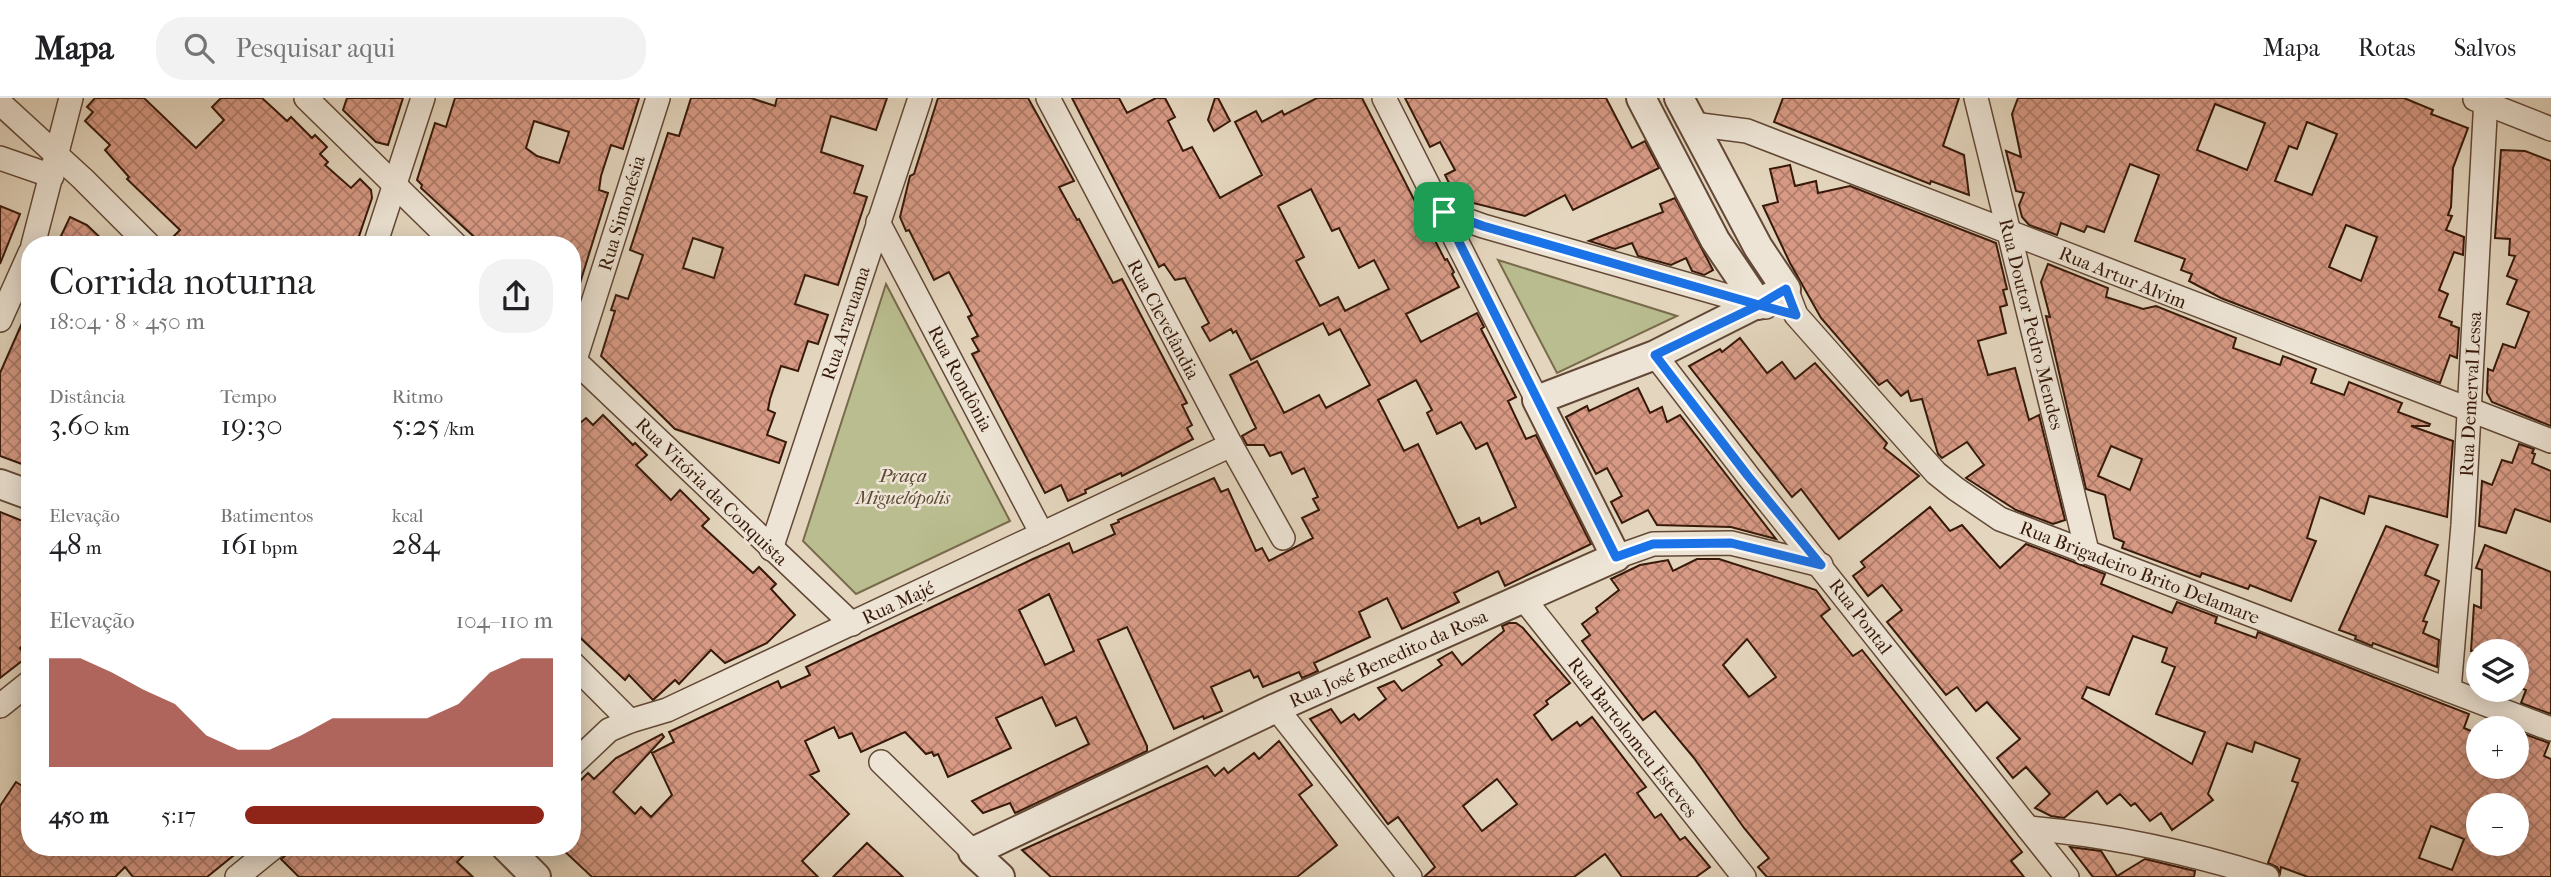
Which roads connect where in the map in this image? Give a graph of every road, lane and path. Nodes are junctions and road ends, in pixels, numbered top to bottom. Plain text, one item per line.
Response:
1 (71, 98) edge
2 (306, 98) edge
3 (423, 98) edge
4 (658, 98) edge
5 (920, 98) edge
6 (1048, 98) edge
7 (1384, 98) edge
8 (1641, 98) edge
9 (1679, 98) edge
10 (1976, 98) edge
11 (2484, 99) edge
12 (0, 103) edge
13 (1693, 124) junction
14 (2551, 129) edge
15 (0, 158) edge
16 (53, 166) junction
17 (396, 186) junction
18 (1444, 212) junction
19 (878, 222) junction
20 (2008, 231) junction
21 (35, 236) edge
22 (140, 236) edge
23 (378, 236) edge
24 (448, 236) edge
25 (21, 273) edge
26 (1791, 302) junction
27 (1759, 305) junction
28 (0, 320) edge
29 (581, 337) edge
30 (1655, 355) junction
31 (581, 370) edge
32 (1537, 400) junction
33 (2470, 410) junction
34 (2551, 441) edge
35 (1231, 445) junction
36 (0, 484) edge
37 (21, 492) edge
38 (1042, 534) junction
39 (1283, 538) dead end
40 (771, 549) junction
41 (2087, 551) junction
42 (1616, 557) junction
43 (1821, 565) junction
44 (1523, 598) junction
45 (852, 624) junction
46 (581, 672) edge
47 (21, 689) edge
48 (2449, 690) junction
49 (0, 706) edge
50 (1276, 708) junction
51 (630, 721) junction
52 (2551, 729) edge
53 (581, 756) edge
54 (881, 762) dead end
55 (2028, 828) junction
56 (973, 852) junction
57 (263, 856) edge
58 (515, 856) edge
59 (237, 877) edge
60 (536, 877) edge
61 (1000, 877) edge
62 (1410, 877) edge
63 (1744, 877) edge
64 (2067, 877) edge
65 (2266, 877) edge

1 - 16 street
2 - 17 street
3 - 17 street
4 - 29 street, Rua Simonésia
5 - 19 street, Rua Araruama
6 - 35 street, Rua Clevelândia
7 - 18 street
8 - 27 street
9 - 13 street
10 - 20 street, Rua Doutor Pedro Mendes
11 - 14 street
11 - 33 street, Rua Demerval Lessa
12 - 16 street
13 - 20 street, Rua Artur Alvim
13 - 26 street
15 - 16 street
16 - 21 street
16 - 22 street
17 - 23 street
17 - 24 street
18 - 27 street
18 - 32 street
19 - 38 street, Rua Rondônia
19 - 40 street, Rua Araruama
20 - 33 street, Rua Artur Alvim
20 - 41 street, Rua Doutor Pedro Mendes
25 - 28 street
26 - 27 street
26 - 41 street, Rua Brigadeiro Brito Delamare
27 - 30 street
30 - 32 street
30 - 43 street, Rua Pontal
31 - 40 street, Rua Vitória da Conquista
32 - 42 street
33 - 34 street, Rua Artur Alvim
33 - 48 street, Rua Demerval Lessa
35 - 38 street, Rua Majé
35 - 39 street, Rua Clevelândia
36 - 37 street
38 - 45 street, Rua Majé
40 - 45 street, Rua Vitória da Conquista
41 - 48 street, Rua Brigadeiro Brito Delamare
42 - 43 street, Rua José Benedito da Rosa
42 - 44 street, Rua José Benedito da Rosa
43 - 55 street, Rua Pontal
44 - 50 street, Rua José Benedito da Rosa
44 - 63 street, Rua Bartolomeu Esteves
45 - 51 street, Rua Majé
46 - 51 street
47 - 49 street
48 - 52 street, Rua Brigadeiro Brito Delamare
50 - 56 street, Rua José Benedito da Rosa
50 - 62 street
51 - 53 street, Rua Majé
54 - 56 street
55 - 64 street, Rua Pontal
55 - 65 street
56 - 61 street
57 - 59 street
58 - 60 street

